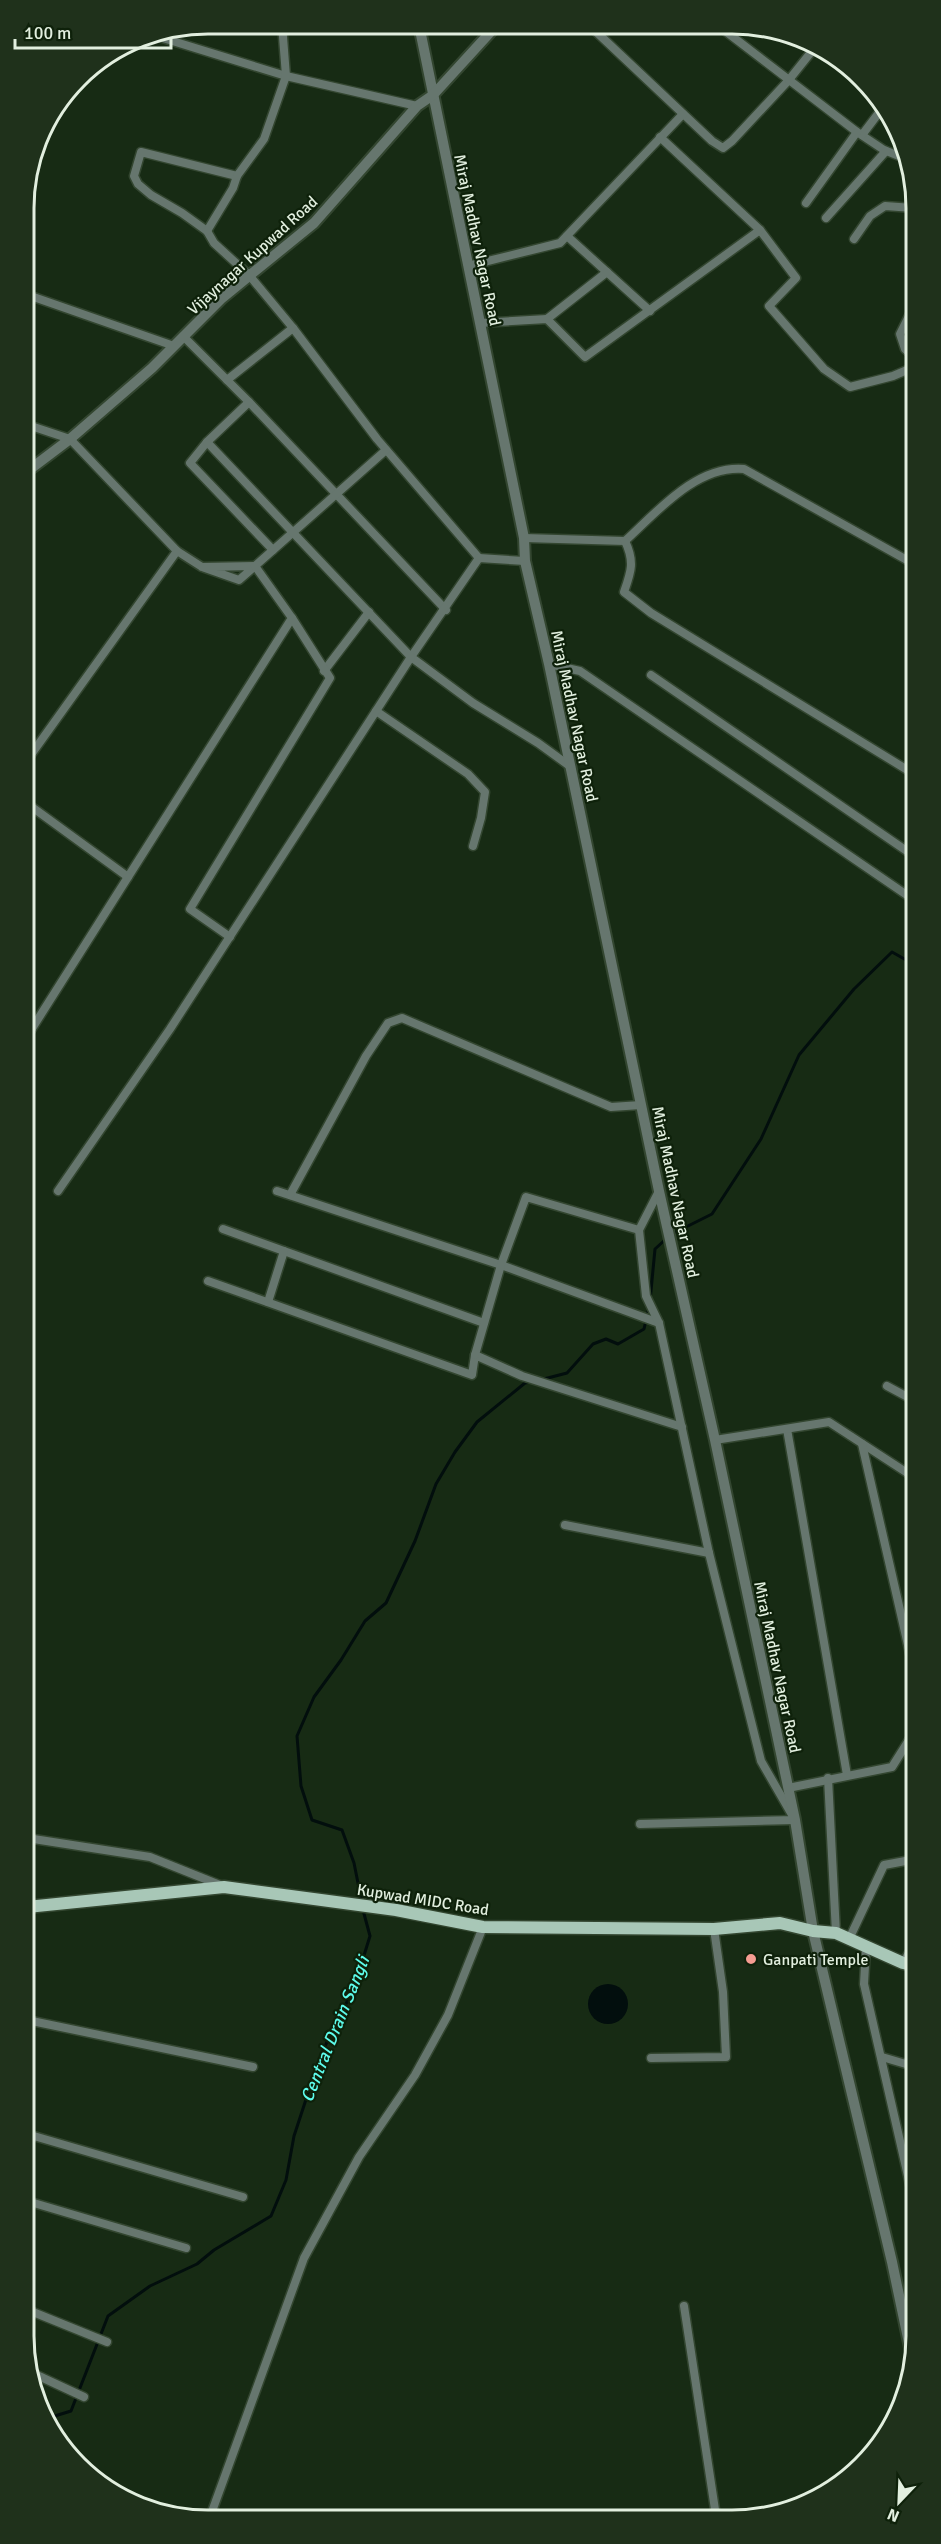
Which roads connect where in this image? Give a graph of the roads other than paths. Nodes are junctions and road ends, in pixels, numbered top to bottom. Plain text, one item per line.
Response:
1 (283, 34) edge
2 (421, 34) edge
3 (489, 34) edge
4 (598, 34) edge
5 (729, 34) edge
6 (168, 39) edge
7 (810, 53) edge
8 (286, 75) junction
9 (788, 81) junction
10 (433, 95) junction
11 (417, 106) junction
12 (683, 114) junction
13 (877, 114) edge
14 (860, 134) junction
15 (660, 138) junction
16 (886, 151) junction
17 (897, 154) edge
18 (237, 176) junction
19 (806, 203) dead end
20 (906, 207) edge
21 (826, 218) dead end
22 (760, 230) junction
23 (207, 231) junction
24 (567, 236) junction
25 (854, 239) dead end
26 (468, 266) junction
27 (607, 272) junction
28 (249, 275) junction
29 (35, 297) edge
30 (650, 311) junction
31 (547, 319) junction
32 (906, 322) edge
33 (480, 323) junction
34 (293, 328) junction
35 (183, 336) junction
36 (174, 346) junction
37 (906, 350) edge
38 (906, 370) edge
39 (227, 380) junction
40 (249, 402) junction
41 (35, 427) edge
42 (70, 439) junction
43 (207, 442) junction
44 (386, 450) junction
45 (35, 466) edge
46 (336, 496) junction
47 (293, 534) junction
48 (524, 538) junction
49 (625, 541) junction
50 (273, 550) junction
51 (177, 551) junction
52 (479, 558) junction
53 (906, 560) edge
54 (525, 561) junction
55 (255, 566) junction
56 (202, 567) junction
57 (446, 610) junction
58 (369, 612) junction
59 (292, 618) junction
60 (411, 657) junction
61 (549, 664) junction
62 (324, 671) junction
63 (651, 675) dead end
64 (376, 711) junction
65 (35, 749) edge
66 (571, 767) junction
67 (906, 769) edge
68 (35, 809) edge
69 (473, 846) dead end
70 (906, 850) edge
71 (128, 877) junction
72 (906, 895) edge
73 (230, 937) junction
74 (35, 1024) edge
75 (641, 1105) junction
76 (58, 1191) dead end
77 (277, 1191) dead end
78 (659, 1191) junction
79 (290, 1195) junction
80 (223, 1229) dead end
81 (639, 1230) junction
82 (284, 1251) junction
83 (501, 1265) junction
84 (208, 1281) dead end
85 (268, 1302) junction
86 (484, 1323) junction
87 (659, 1323) junction
88 (475, 1355) junction
89 (887, 1386) dead end
90 (906, 1396) edge
91 (682, 1427) junction
92 (787, 1429) junction
93 (715, 1440) junction
94 (862, 1444) junction
95 (906, 1472) edge
96 (565, 1525) dead end
97 (710, 1553) junction
98 (906, 1636) edge
99 (906, 1745) edge
100 (847, 1775) junction
101 (828, 1778) junction
102 (788, 1788) junction
103 (795, 1820) junction
104 (640, 1824) dead end
105 (34, 1839) edge
106 (906, 1861) edge
107 (224, 1887) junction
108 (34, 1906) edge
109 (483, 1927) junction
110 (714, 1929) junction
111 (813, 1931) junction
112 (836, 1933) junction
113 (850, 1937) junction
114 (866, 1947) junction
115 (906, 1958) edge
116 (903, 1963) junction
117 (906, 1964) edge
118 (34, 2021) edge
119 (882, 2057) junction
120 (651, 2058) dead end
121 (906, 2064) edge
122 (253, 2067) dead end
123 (34, 2136) edge
124 (906, 2166) edge
125 (243, 2197) dead end
126 (34, 2203) edge
127 (186, 2248) dead end
128 (684, 2306) dead end
129 (34, 2312) edge
130 (906, 2329) edge
131 (106, 2342) dead end
132 (40, 2377) edge
133 (84, 2397) dead end
134 (213, 2510) edge
135 (715, 2510) edge

1 - 8 street
2 - 10 street, Miraj Madhav Nagar Road
3 - 10 street, Vijaynagar Kupwad Road
4 - 12 street
5 - 9 street
6 - 8 street
7 - 9 street
8 - 11 street
8 - 18 street
9 - 12 street
9 - 14 street
10 - 11 street, Vijaynagar Kupwad Road
10 - 26 street, Miraj Madhav Nagar Road
11 - 28 street, Vijaynagar Kupwad Road
12 - 15 street
13 - 14 street
14 - 16 street
14 - 19 street
15 - 22 street
15 - 24 street
16 - 17 street
16 - 21 street
18 - 23 street
18 - 23 street
20 - 25 street
22 - 30 street
22 - 38 street
23 - 28 street
24 - 26 street
24 - 27 street
26 - 33 street, Miraj Madhav Nagar Road
27 - 30 street
27 - 31 street
28 - 34 street
28 - 35 street, Vijaynagar Kupwad Road
29 - 36 street
30 - 31 street
31 - 33 street
32 - 37 street
33 - 48 street, Miraj Madhav Nagar Road
34 - 39 street
34 - 44 street
35 - 36 street, Vijaynagar Kupwad Road
35 - 39 street
36 - 42 street, Vijaynagar Kupwad Road
39 - 40 street
40 - 43 street
40 - 46 street
41 - 42 street
42 - 45 street, Vijaynagar Kupwad Road
42 - 51 street
43 - 47 street
43 - 50 street
44 - 46 street
44 - 52 street
46 - 47 street
46 - 57 street
47 - 50 street
47 - 58 street
48 - 49 street
48 - 54 street, Miraj Madhav Nagar Road
49 - 53 street
49 - 67 street
50 - 55 street
51 - 56 street
51 - 65 street
52 - 54 street
52 - 57 street
54 - 61 street, Miraj Madhav Nagar Road
55 - 56 street
55 - 56 street
55 - 59 street
57 - 60 street
58 - 60 street
58 - 62 street
59 - 62 street
59 - 71 street
60 - 64 street
60 - 66 street
61 - 66 street, Miraj Madhav Nagar Road
61 - 72 street
62 - 73 street
63 - 70 street
64 - 69 street
64 - 73 street
66 - 75 street, Miraj Madhav Nagar Road
68 - 71 street
71 - 74 street
73 - 76 street
75 - 78 street, Miraj Madhav Nagar Road
75 - 79 street
77 - 79 street
78 - 81 street
78 - 93 street, Miraj Madhav Nagar Road
79 - 83 street
80 - 82 street
81 - 83 street
81 - 87 street
82 - 85 street
82 - 86 street
83 - 86 street
83 - 87 street
84 - 85 street
85 - 88 street
86 - 88 street
87 - 91 street
88 - 91 street
89 - 90 street
91 - 97 street
92 - 93 street
92 - 94 street
92 - 100 street
93 - 102 street, Miraj Madhav Nagar Road
94 - 95 street
94 - 98 street
96 - 97 street
97 - 103 street
99 - 100 street
100 - 101 street
101 - 102 street
101 - 112 street
102 - 103 street, Miraj Madhav Nagar Road
103 - 104 street
103 - 111 street, Miraj Madhav Nagar Road
105 - 107 street
106 - 113 street
107 - 108 main road, Kupwad MIDC Road
107 - 109 main road, Kupwad MIDC Road
109 - 110 main road, Kupwad MIDC Road
109 - 134 street
110 - 111 main road, Kupwad MIDC Road
110 - 120 street
111 - 112 main road, Kupwad MIDC Road
111 - 130 street, Miraj Madhav Nagar Road
112 - 113 main road, Kupwad MIDC Road
113 - 114 main road, Kupwad MIDC Road
114 - 116 main road, Kupwad MIDC Road
114 - 119 street
115 - 116 street
116 - 117 main road, Kupwad MIDC Road
118 - 122 street
119 - 121 street
119 - 124 street
123 - 125 street
126 - 127 street
128 - 135 street
129 - 131 street
132 - 133 street

